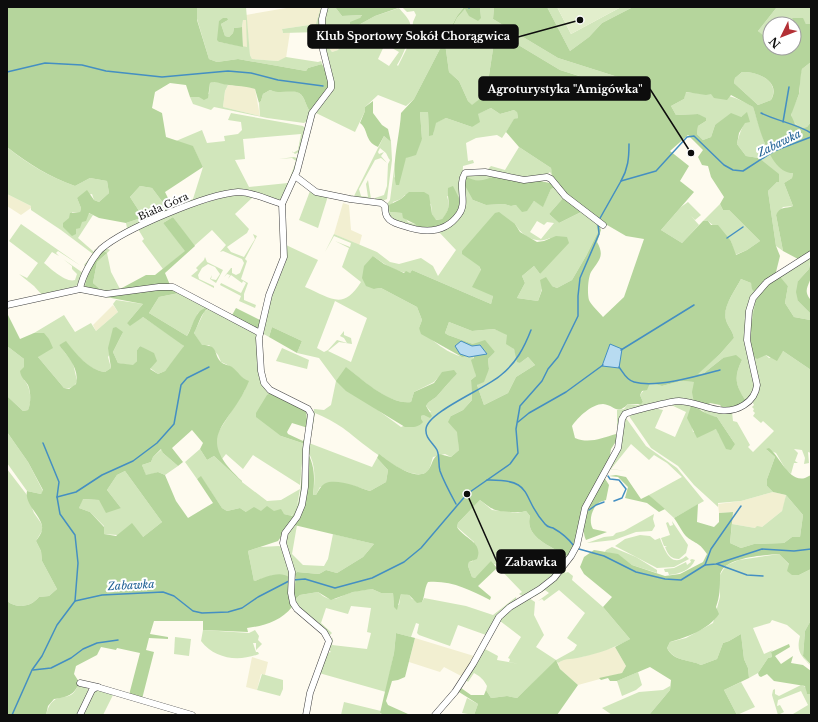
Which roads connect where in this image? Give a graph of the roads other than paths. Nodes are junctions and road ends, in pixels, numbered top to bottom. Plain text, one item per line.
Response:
1 (325, 7) edge
2 (295, 176) junction
3 (282, 204) junction
4 (601, 223) dead end
5 (811, 254) edge
6 (80, 289) junction
7 (7, 305) edge
8 (260, 333) junction
9 (80, 683) dead end
10 (100, 688) junction
11 (80, 715) edge
12 (192, 715) edge
13 (306, 715) edge
14 (435, 715) edge

1 - 2 street
2 - 3 street
2 - 4 street
3 - 6 street, Biała Góra
3 - 8 street
5 - 14 street
6 - 7 street
6 - 8 street
8 - 13 street
9 - 10 street
10 - 11 street
10 - 12 street

